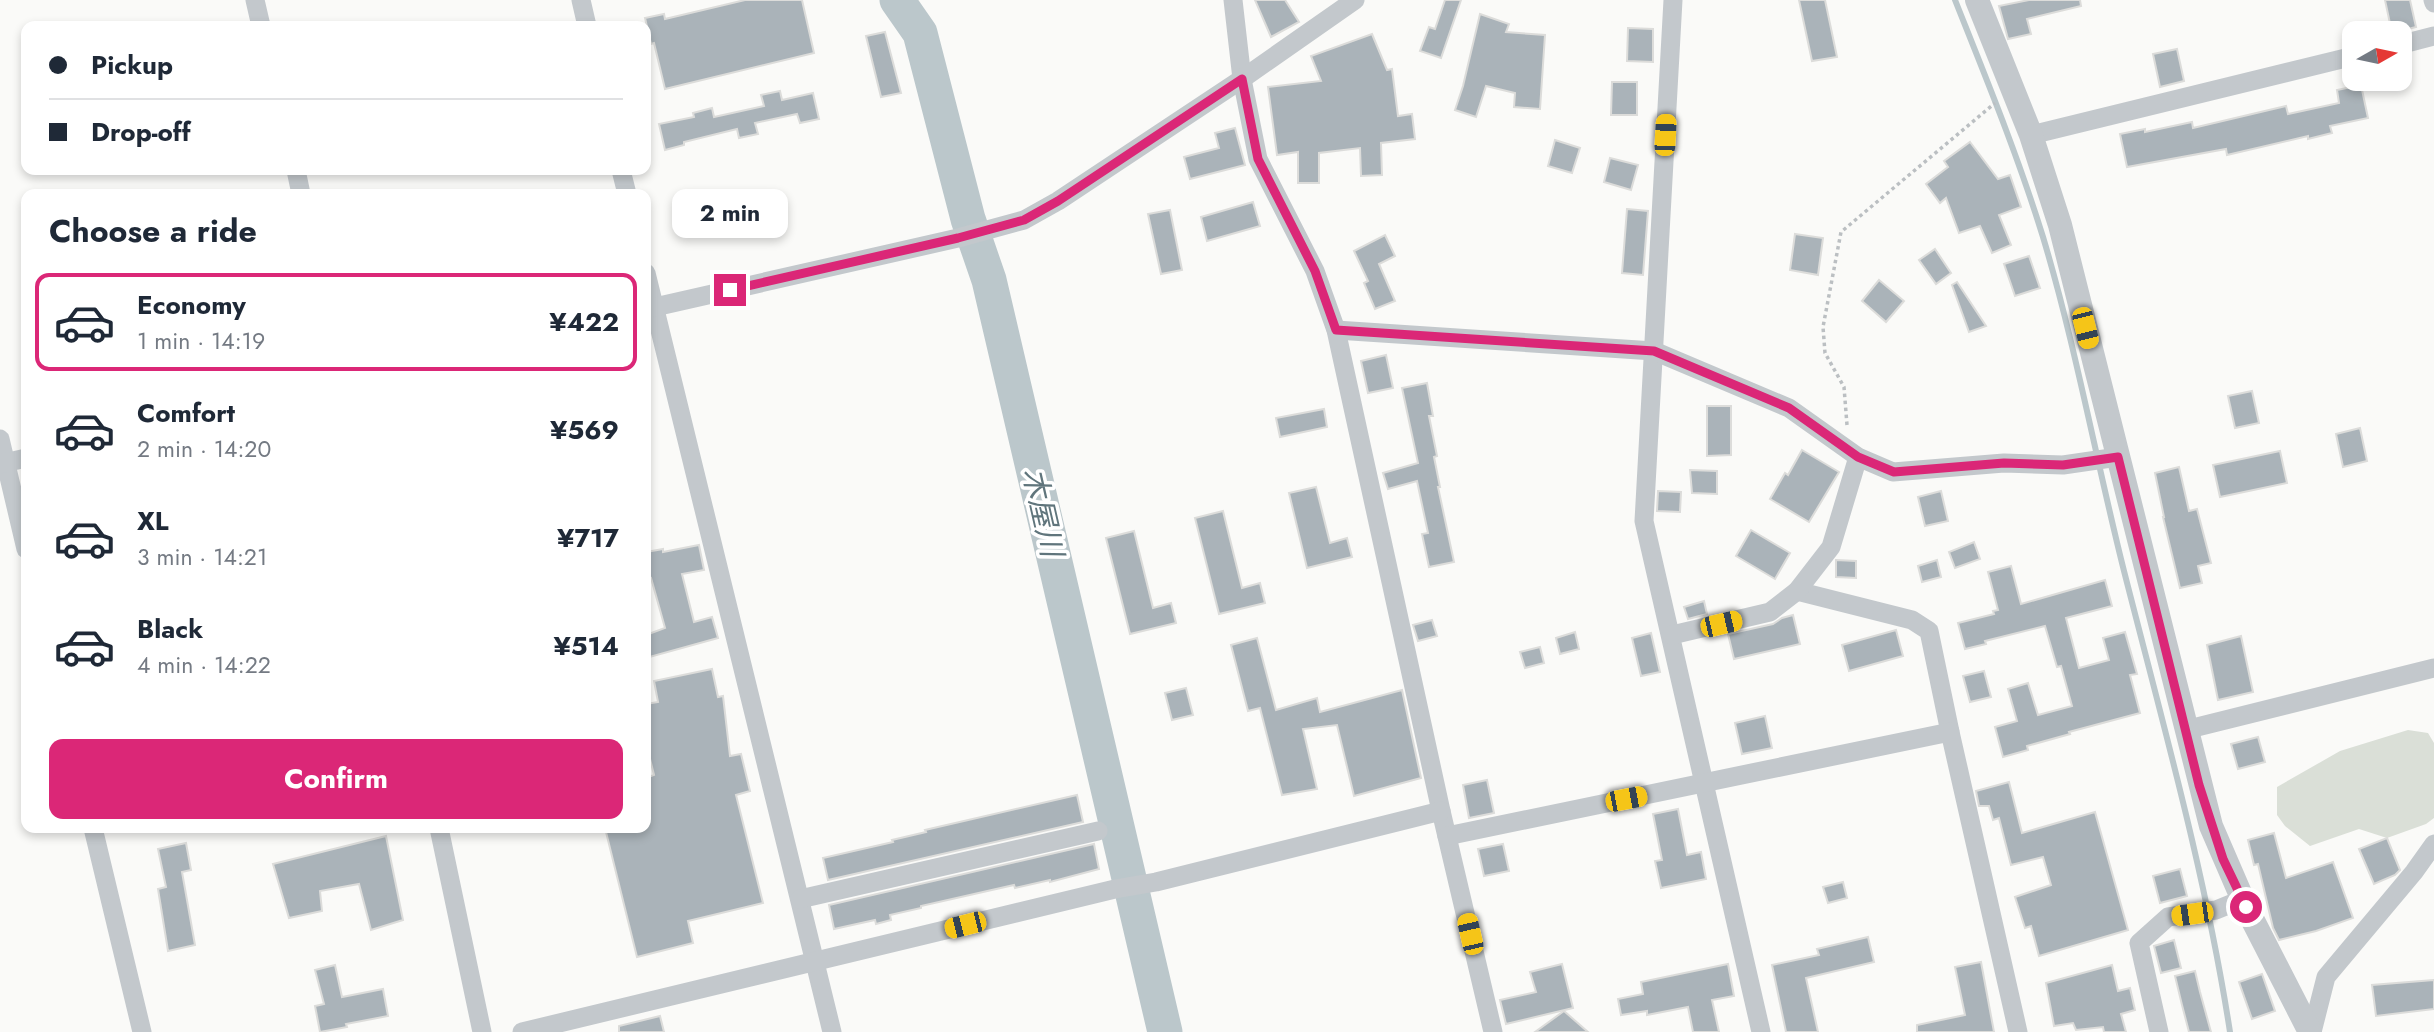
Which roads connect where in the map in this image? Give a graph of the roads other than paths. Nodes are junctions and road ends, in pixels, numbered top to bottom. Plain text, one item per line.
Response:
1 (255, 0) edge
2 (581, 0) edge
3 (1233, 0) edge
4 (1355, 0) edge
5 (1673, 0) edge
6 (1977, 0) edge
7 (260, 21) edge
8 (586, 21) edge
9 (2434, 36) edge
10 (2412, 42) edge
11 (2342, 59) edge
12 (1242, 79) junction
13 (2031, 135) junction
14 (651, 308) edge
15 (651, 312) edge
16 (1336, 330) junction
17 (1654, 351) junction
18 (0, 439) edge
19 (1852, 453) junction
20 (2118, 457) junction
21 (21, 459) edge
22 (3, 464) edge
23 (21, 531) edge
24 (1797, 591) junction
25 (1672, 635) junction
26 (2434, 668) edge
27 (2185, 730) junction
28 (1950, 732) junction
29 (1703, 783) junction
30 (1441, 811) junction
31 (1098, 831) dead end
32 (94, 833) edge
33 (440, 833) edge
34 (1447, 836) junction
35 (2434, 844) edge
36 (800, 899) junction
37 (2243, 899) junction
38 (815, 962) junction
39 (576, 1026) edge
40 (142, 1032) edge
41 (482, 1032) edge
42 (522, 1032) edge
43 (832, 1032) edge
44 (1493, 1032) edge
45 (1761, 1032) edge
46 (2018, 1032) edge
47 (2159, 1032) edge
48 (2311, 1032) edge

1 - 7 street
2 - 8 street
3 - 12 street
4 - 12 street
5 - 17 street
6 - 13 street
9 - 10 street
11 - 13 street
12 - 14 street
12 - 16 street
13 - 20 street
15 - 36 street
16 - 17 street
16 - 30 street
17 - 19 street
17 - 25 street
18 - 22 street
19 - 20 street
19 - 24 street
20 - 27 street
21 - 22 street
22 - 23 street
24 - 25 street
24 - 28 street
25 - 29 street
26 - 27 street
27 - 37 street
28 - 29 street
28 - 46 street
29 - 34 street
29 - 45 street
30 - 34 street
30 - 38 street
31 - 36 street
32 - 40 street
33 - 41 street
34 - 44 street
35 - 48 street
36 - 38 street
37 - 47 street
37 - 48 street
38 - 39 street
38 - 43 street
39 - 42 street

